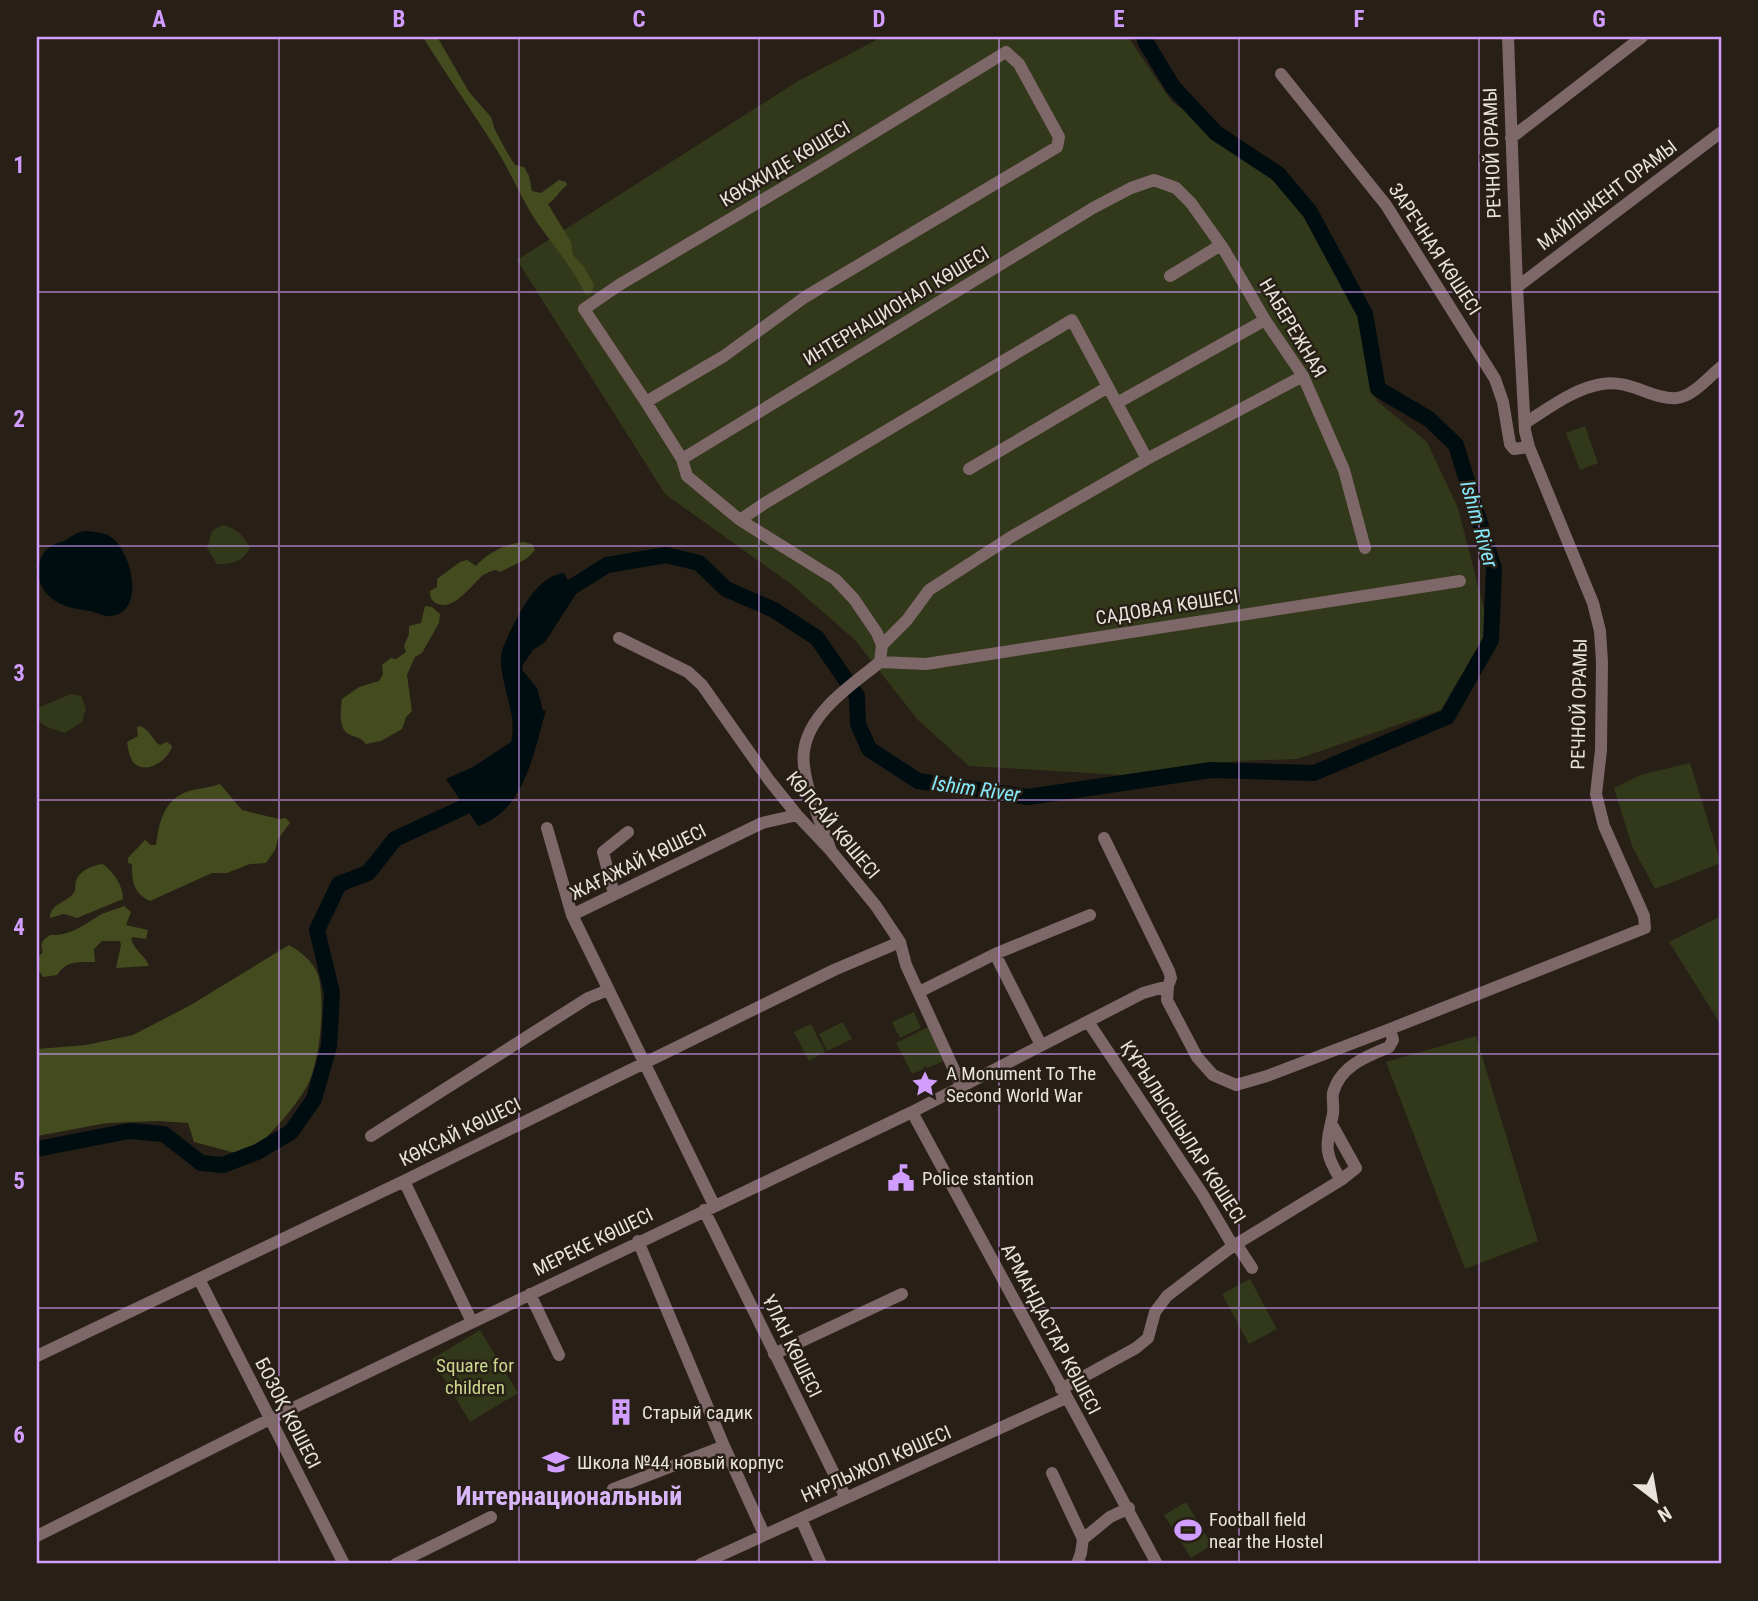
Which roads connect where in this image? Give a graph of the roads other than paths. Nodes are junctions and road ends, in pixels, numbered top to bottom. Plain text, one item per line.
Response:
1 (1508, 37) edge
2 (1642, 37) edge
3 (1281, 74) dead end
4 (1720, 133) edge
5 (1511, 138) junction
6 (1130, 188) joint
7 (1221, 245) junction
8 (1170, 276) dead end
9 (1517, 287) junction
10 (1265, 320) junction
11 (1721, 367) edge
12 (1303, 376) junction
13 (1108, 387) junction
14 (646, 402) junction
15 (1117, 403) junction
16 (1525, 423) junction
17 (1529, 447) junction
18 (1147, 459) junction
19 (682, 460) junction
20 (970, 469) dead end
21 (740, 520) junction
22 (1365, 548) dead end
23 (1460, 581) dead end
24 (619, 638) dead end
25 (881, 645) junction
26 (880, 662) junction
27 (797, 815) junction
28 (547, 828) dead end
29 (628, 832) dead end
30 (1104, 838) dead end
31 (831, 850) junction
32 (614, 894) junction
33 (572, 915) junction
34 (1090, 915) dead end
35 (900, 942) junction
36 (995, 954) junction
37 (1168, 986) junction
38 (608, 990) junction
39 (919, 992) junction
40 (1089, 1023) junction
41 (1390, 1029) junction
42 (1041, 1045) junction
43 (646, 1062) junction
44 (961, 1085) junction
45 (912, 1112) junction
46 (1331, 1123) junction
47 (371, 1136) dead end
48 (1341, 1180) junction
49 (404, 1181) junction
50 (709, 1208) junction
51 (638, 1241) junction
52 (1235, 1246) junction
53 (1252, 1268) dead end
54 (199, 1279) junction
55 (530, 1294) junction
56 (902, 1294) dead end
57 (472, 1322) junction
58 (774, 1354) junction
59 (559, 1355) dead end
60 (37, 1356) edge
61 (1064, 1394) junction
62 (270, 1419) junction
63 (723, 1446) junction
64 (1052, 1473) dead end
65 (613, 1489) dead end
66 (846, 1498) junction
67 (1129, 1508) junction
68 (492, 1517) dead end
69 (801, 1519) junction
70 (764, 1534) junction
71 (37, 1536) edge
72 (1083, 1539) junction
73 (344, 1564) edge
74 (396, 1564) edge
75 (701, 1564) edge
76 (821, 1564) edge
77 (1077, 1564) edge
78 (1154, 1564) edge

1 - 5 street, РЕЧНОЙ ОРАМЫ
2 - 5 street
3 - 17 street, ЗАРЕЧНАЯ КӨШЕСІ
4 - 9 street, МАЙЛЫКЕНТ ОРАМЫ
5 - 9 street, РЕЧНОЙ ОРАМЫ
6 - 7 street, НАБЕРЕЖНАЯ
6 - 19 street, ИНТЕРНАЦИОНАЛ КӨШЕСІ
7 - 8 street
7 - 10 street, НАБЕРЕЖНАЯ
9 - 16 street, РЕЧНОЙ ОРАМЫ
10 - 12 street, НАБЕРЕЖНАЯ
10 - 15 street
11 - 16 street
12 - 18 street
12 - 22 street, НАБЕРЕЖНАЯ
13 - 15 street
13 - 20 street
13 - 21 street
14 - 14 street, КӨКЖИДЕ КӨШЕСІ
14 - 19 street
15 - 18 street
16 - 17 street, РЕЧНОЙ ОРАМЫ
17 - 41 street, РЕЧНОЙ ОРАМЫ
18 - 25 street
19 - 21 street
21 - 25 street
23 - 26 street, САДОВАЯ КӨШЕСІ
24 - 27 street, КӨЛСАЙ КӨШЕСІ
25 - 26 street
26 - 31 street
27 - 31 street, КӨЛСАЙ КӨШЕСІ
27 - 32 street, ЖАҒАЖАЙ КӨШЕСІ
28 - 33 street
29 - 32 street
30 - 37 street, РЕЧНОЙ ОРАМЫ
31 - 35 street, КӨЛСАЙ КӨШЕСІ
32 - 33 street, ЖАҒАЖАЙ КӨШЕСІ
33 - 38 street, ЖАҒАЖАЙ КӨШЕСІ
34 - 36 street
35 - 39 street, КӨЛСАЙ КӨШЕСІ
35 - 43 street, КӨКСАЙ КӨШЕСІ
36 - 39 street
36 - 42 street
37 - 40 street, МЕРЕКЕ КӨШЕСІ
37 - 41 street, РЕЧНОЙ ОРАМЫ
38 - 43 street, ЖАҒАЖАЙ КӨШЕСІ
38 - 47 street
39 - 44 street, КӨЛСАЙ КӨШЕСІ
40 - 42 street, МЕРЕКЕ КӨШЕСІ
40 - 52 street, ҚҰРЫЛЫСШЫЛАР КӨШЕСІ
41 - 46 street
42 - 44 street, МЕРЕКЕ КӨШЕСІ
43 - 49 street, КӨКСАЙ КӨШЕСІ
43 - 50 street, ҰЛАН КӨШЕСІ
44 - 45 street, МЕРЕКЕ КӨШЕСІ
45 - 50 street, МЕРЕКЕ КӨШЕСІ
45 - 61 street, АРМАНДАСТАР КӨШЕСІ
46 - 48 street
46 - 48 street
48 - 52 street
49 - 54 street, КӨКСАЙ КӨШЕСІ
49 - 57 street
50 - 51 street, МЕРЕКЕ КӨШЕСІ
50 - 58 street, ҰЛАН КӨШЕСІ
51 - 55 street, МЕРЕКЕ КӨШЕСІ
51 - 63 street
52 - 53 street
52 - 61 street, ҚҰРЫЛЫСШЫЛАР КӨШЕСІ
54 - 60 street, КӨКСАЙ КӨШЕСІ
54 - 62 street, БОЗОҚ КӨШЕСІ
55 - 57 street, МЕРЕКЕ КӨШЕСІ
55 - 59 street
56 - 58 street
57 - 62 street, МЕРЕКЕ КӨШЕСІ
58 - 66 street, ҰЛАН КӨШЕСІ
61 - 66 street, НҰРЛЫЖОЛ КӨШЕСІ
61 - 67 street, АРМАНДАСТАР КӨШЕСІ
62 - 71 street, МЕРЕКЕ КӨШЕСІ
62 - 73 street, БОЗОҚ КӨШЕСІ
63 - 65 street
63 - 70 street
64 - 72 street
66 - 69 street, НҰРЛЫЖОЛ КӨШЕСІ
67 - 72 street
67 - 78 street, АРМАНДАСТАР КӨШЕСІ
68 - 74 street
69 - 70 street, НҰРЛЫЖОЛ КӨШЕСІ
69 - 76 street
70 - 75 street, НҰРЛЫЖОЛ КӨШЕСІ
72 - 77 street

